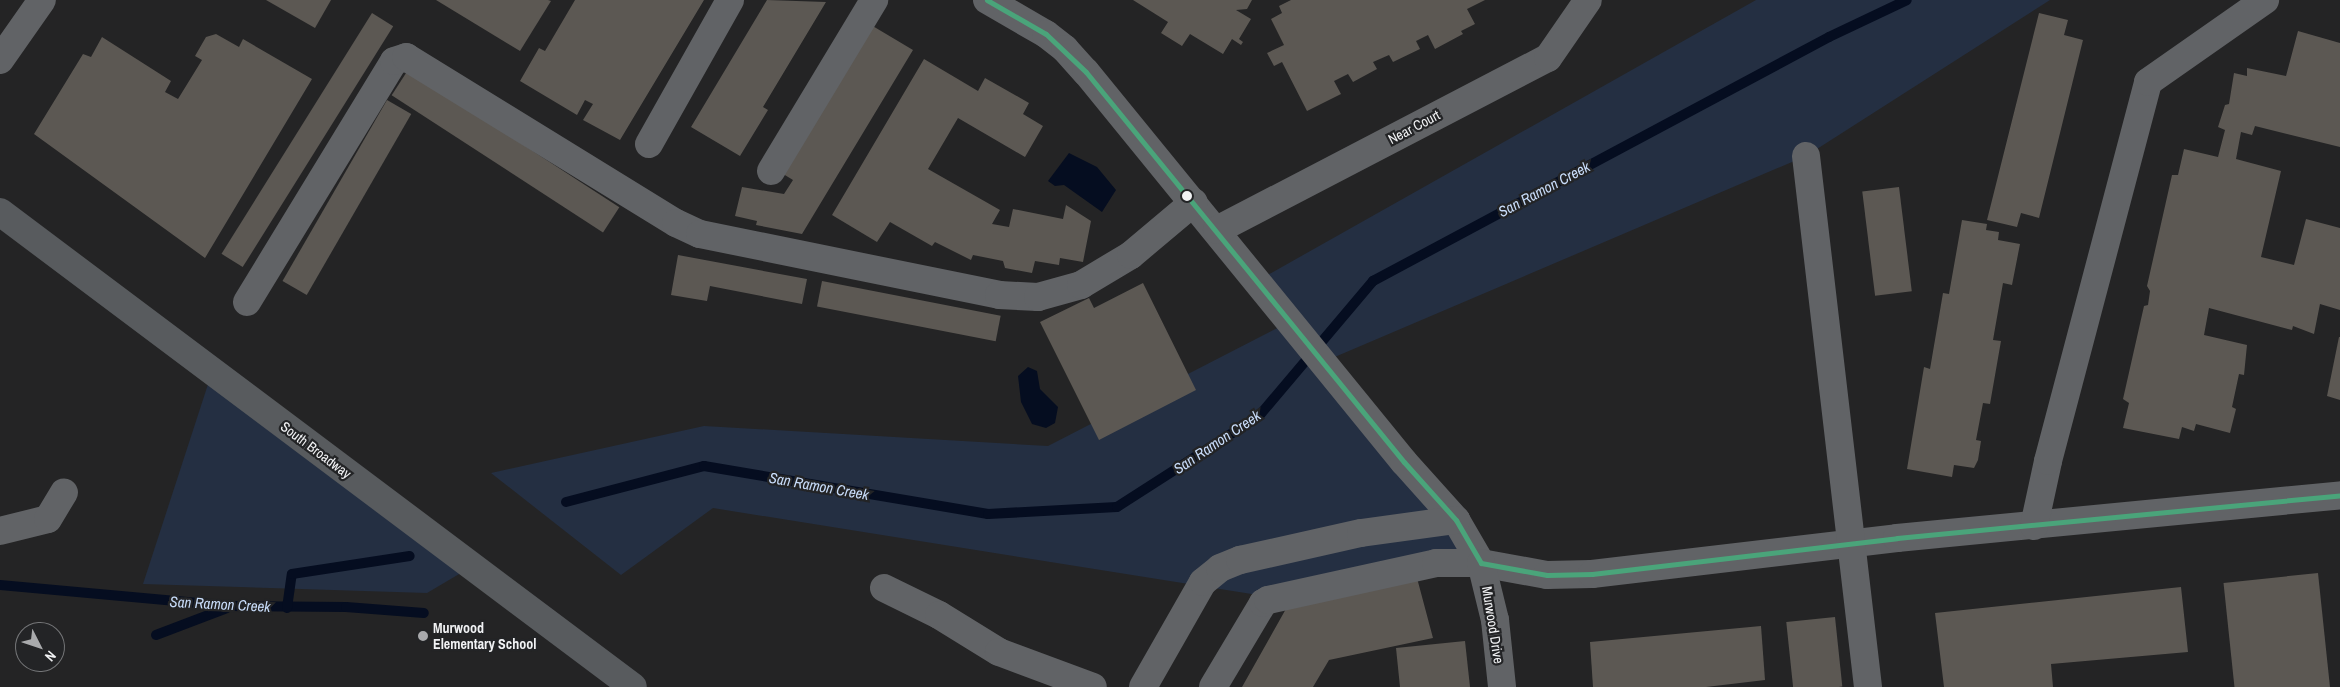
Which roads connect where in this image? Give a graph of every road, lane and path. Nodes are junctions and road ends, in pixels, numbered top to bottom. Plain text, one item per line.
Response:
1 (42, 0) edge
2 (730, 0) edge
3 (874, 0) edge
4 (987, 0) edge
5 (1588, 0) edge
6 (2265, 0) edge
7 (0, 60) edge
8 (649, 144) dead end
9 (1806, 156) dead end
10 (771, 171) dead end
11 (1194, 202) junction
12 (0, 212) edge
13 (1217, 230) junction
14 (247, 302) dead end
15 (64, 492) dead end
16 (2340, 495) edge
17 (1456, 520) junction
18 (2034, 526) junction
19 (0, 531) edge
20 (1852, 544) junction
21 (1482, 563) junction
22 (884, 588) dead end
23 (1510, 614) dead end
24 (633, 687) edge
25 (1093, 687) edge
26 (1142, 687) edge
27 (1213, 687) edge
28 (1502, 687) edge
29 (1517, 687) edge
30 (1868, 687) edge

1 - 7 street
2 - 8 street
3 - 10 street
4 - 11 street, Murwood Drive
5 - 13 street, Near Court
6 - 18 street
9 - 20 street
11 - 13 street, Murwood Drive
11 - 14 street
12 - 24 main road, South Broadway
13 - 17 street, Murwood Drive
15 - 19 street
16 - 18 street
17 - 21 street, Murwood Drive
17 - 26 street
18 - 20 street
20 - 21 street
20 - 30 street
21 - 27 street
21 - 28 street, Murwood Drive
22 - 25 street
23 - 29 street

